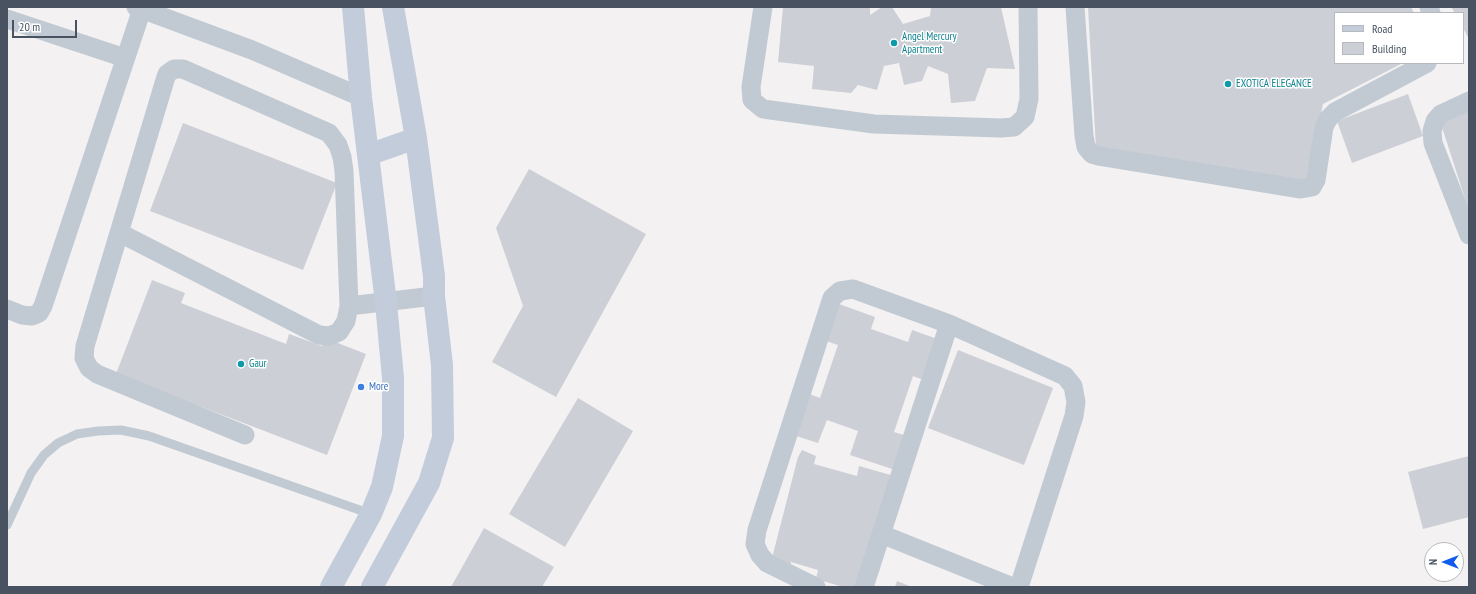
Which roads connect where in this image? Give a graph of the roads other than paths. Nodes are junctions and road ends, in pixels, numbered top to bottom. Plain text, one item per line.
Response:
1 (353, 7) edge
2 (393, 7) edge
3 (763, 7) edge
4 (1028, 7) edge
5 (1076, 7) edge
6 (139, 8) edge
7 (7, 19) edge
8 (125, 58) junction
9 (1425, 64) edge
10 (361, 97) junction
11 (1469, 101) edge
12 (416, 138) junction
13 (368, 155) junction
14 (120, 233) junction
15 (1469, 236) edge
16 (434, 296) junction
17 (386, 302) junction
18 (349, 306) junction
19 (7, 309) edge
20 (950, 324) junction
21 (245, 435) dead end
22 (371, 514) junction
23 (7, 525) edge
24 (881, 534) junction
25 (331, 587) edge
26 (372, 587) edge
27 (816, 587) edge
28 (864, 587) edge
29 (1014, 587) edge
30 (1019, 587) edge

1 - 10 street
2 - 12 street
3 - 4 street
5 - 9 street
6 - 8 street
6 - 10 street
7 - 8 street
8 - 19 street
10 - 13 street
11 - 15 street
12 - 13 street
12 - 16 street
13 - 17 street
14 - 18 street
14 - 18 street
14 - 21 street
16 - 17 street
16 - 26 street
17 - 18 street
17 - 22 street
20 - 24 street
20 - 27 street
20 - 30 street
22 - 23 lane
22 - 25 street
24 - 28 street
24 - 29 street

